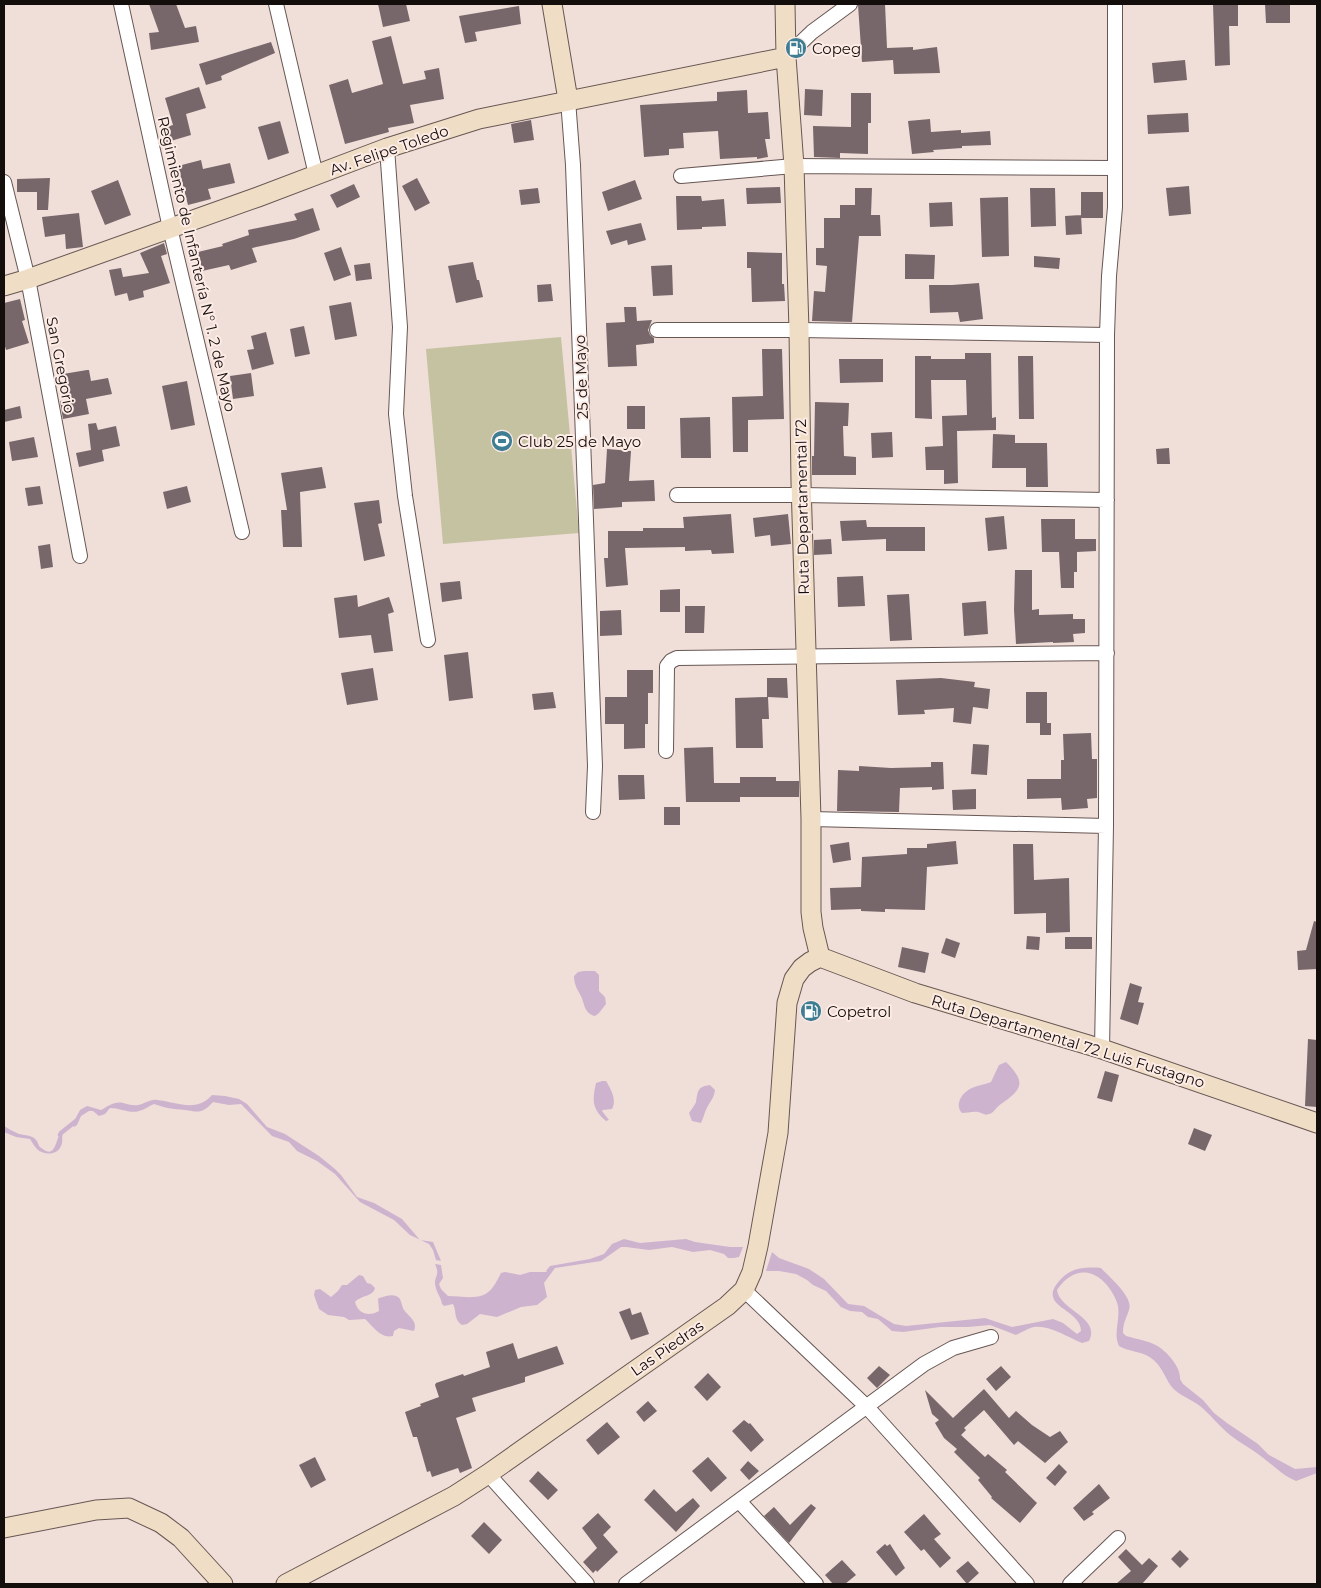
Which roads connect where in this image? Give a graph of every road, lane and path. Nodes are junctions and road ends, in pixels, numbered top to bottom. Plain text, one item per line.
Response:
1 (121, 4) edge
2 (276, 4) edge
3 (552, 4) edge
4 (785, 4) edge
5 (850, 4) edge
6 (1115, 4) edge
7 (786, 57) junction
8 (568, 100) junction
9 (387, 148) junction
10 (794, 166) junction
11 (1115, 168) junction
12 (316, 175) junction
13 (681, 176) dead end
14 (4, 182) edge
15 (170, 228) junction
16 (28, 279) junction
17 (4, 286) edge
18 (657, 330) dead end
19 (799, 330) junction
20 (1107, 335) junction
21 (801, 495) junction
22 (677, 496) dead end
23 (1107, 500) junction
24 (242, 532) dead end
25 (80, 556) dead end
26 (428, 640) dead end
27 (1107, 653) junction
28 (806, 657) junction
29 (666, 751) dead end
30 (594, 812) dead end
31 (811, 819) junction
32 (1106, 826) junction
33 (820, 957) junction
34 (1102, 1049) junction
35 (1317, 1123) edge
36 (744, 1290) junction
37 (991, 1337) dead end
38 (867, 1407) junction
39 (488, 1474) junction
40 (739, 1501) junction
41 (4, 1528) edge
42 (1118, 1538) dead end
43 (223, 1584) edge
44 (286, 1584) edge
45 (588, 1584) edge
46 (626, 1584) edge
47 (816, 1584) edge
48 (1027, 1584) edge
49 (1070, 1584) edge

1 - 15 street, Regimiento de Infantería N° 1. 2 de Mayo
2 - 12 street
3 - 8 main road, 25 de Mayo
4 - 7 main road, Ruta Departamental 72
5 - 7 street
6 - 11 street
7 - 8 main road, Av. Felipe Toledo
7 - 10 main road, Ruta Departamental 72
8 - 9 main road, Av. Felipe Toledo
8 - 30 street, 25 de Mayo
9 - 12 main road, Av. Felipe Toledo
9 - 26 street
10 - 11 street
10 - 13 street
10 - 19 main road, Ruta Departamental 72
11 - 20 street
12 - 15 main road, Av. Felipe Toledo
14 - 16 street, San Gregorio
15 - 16 main road, Av. Felipe Toledo
15 - 24 street, Regimiento de Infantería N° 1. 2 de Mayo
16 - 17 main road, Av. Felipe Toledo
16 - 25 street, San Gregorio
18 - 19 street
19 - 20 street
19 - 21 main road, Ruta Departamental 72
20 - 23 street
21 - 22 street
21 - 23 street
21 - 28 main road, Ruta Departamental 72
23 - 27 street
27 - 28 street
27 - 32 street
28 - 29 street
28 - 31 main road, Ruta Departamental 72
31 - 32 street
31 - 33 main road, Ruta Departamental 72
32 - 34 street
33 - 34 main road, Ruta Departamental 72 Luis Fustagno
33 - 36 main road, Las Piedras
34 - 35 main road, Ruta Departamental 72 Luis Fustagno
36 - 38 street
36 - 39 main road, Las Piedras
37 - 38 street
38 - 40 street
38 - 48 street
39 - 44 main road, Las Piedras
39 - 45 street
40 - 46 street
40 - 47 street
41 - 43 main road
42 - 49 street

